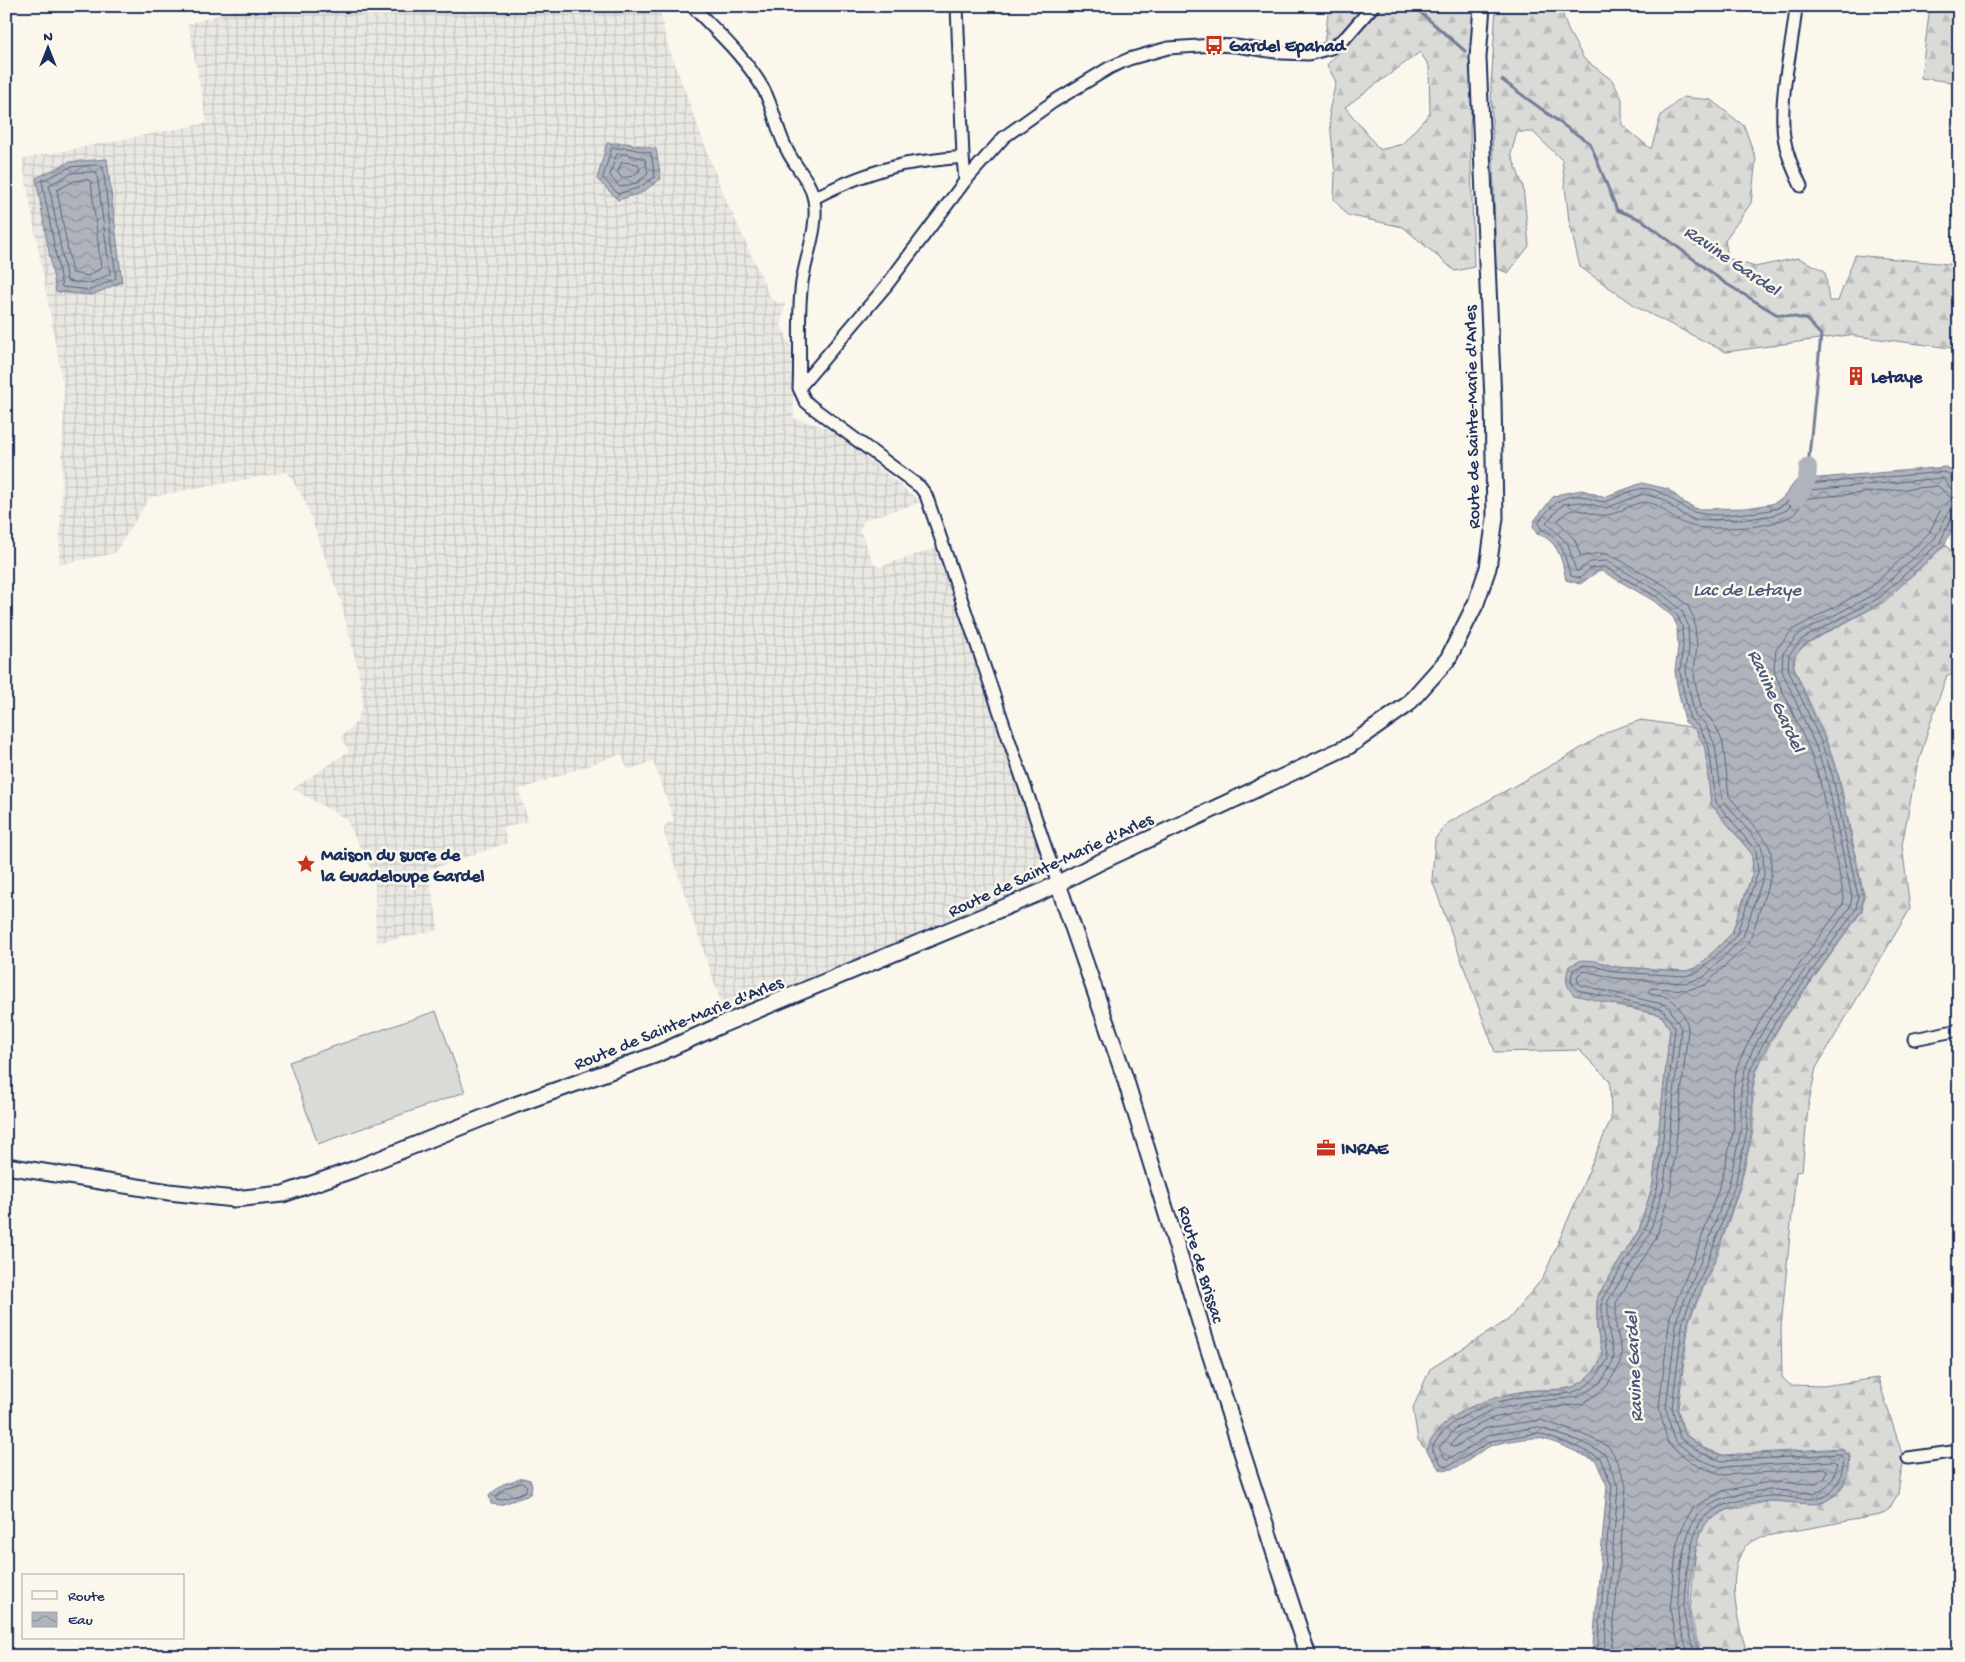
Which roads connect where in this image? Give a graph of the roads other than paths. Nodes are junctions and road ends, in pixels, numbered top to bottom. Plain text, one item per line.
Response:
1 (692, 6) edge
2 (957, 6) edge
3 (1373, 6) edge
4 (1482, 6) edge
5 (1796, 6) edge
6 (962, 157) junction
7 (965, 181) junction
8 (1800, 186) dead end
9 (814, 198) junction
10 (799, 388) junction
11 (1058, 884) junction
12 (1959, 1030) edge
13 (1914, 1039) dead end
14 (6, 1166) edge
15 (1959, 1451) edge
16 (1908, 1458) dead end
17 (1308, 1656) edge

1 - 9 street
2 - 6 street
3 - 7 street
4 - 11 main road, Route de Sainte-Marie d'Arles
5 - 8 street
6 - 7 street
6 - 9 street
7 - 10 street
9 - 10 street
10 - 11 street
11 - 14 main road, Route de Sainte-Marie d'Arles
11 - 17 main road, Route de Brissac
12 - 13 street
15 - 16 street

